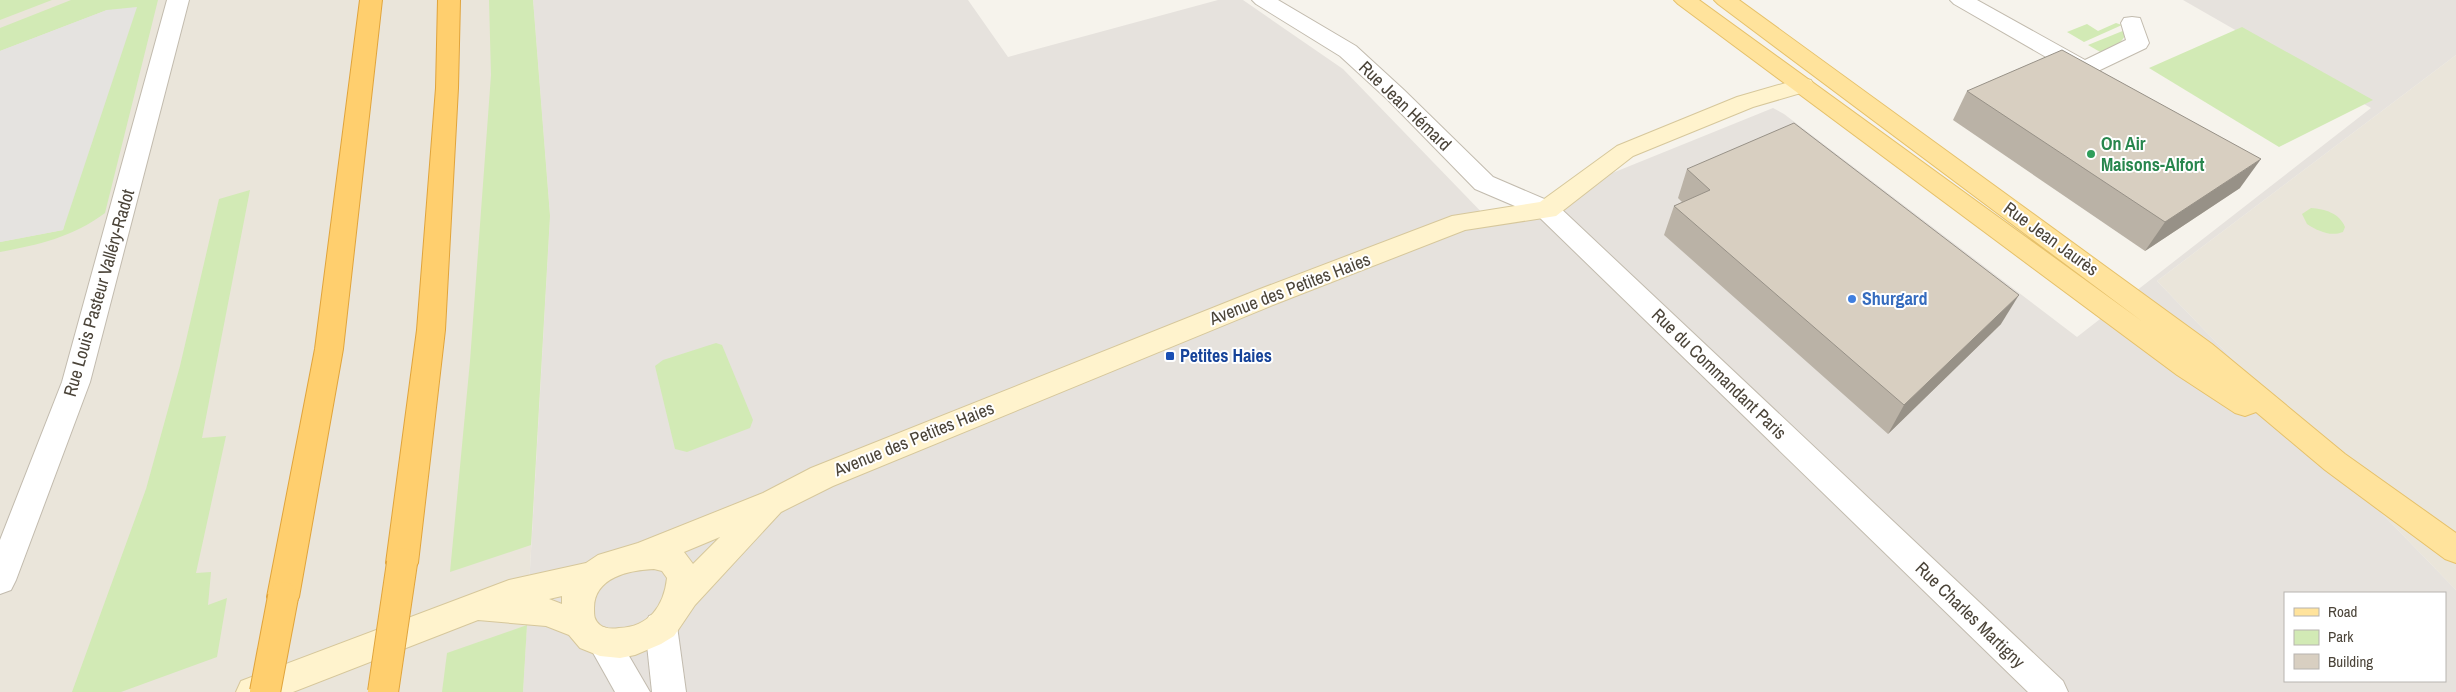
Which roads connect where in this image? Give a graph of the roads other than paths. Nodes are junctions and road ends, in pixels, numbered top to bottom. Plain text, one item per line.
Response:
1 (178, 0) edge
2 (371, 0) edge
3 (449, 0) edge
4 (1263, 0) edge
5 (1685, 0) edge
6 (1725, 0) edge
7 (1961, 0) edge
8 (2132, 23) dead end
9 (2085, 70) junction
10 (1829, 76) junction
11 (2110, 84) edge
12 (1803, 85) junction
13 (1547, 210) junction
14 (2335, 462) junction
15 (774, 502) junction
16 (1890, 538) joint
17 (2456, 550) edge
18 (645, 554) junction
19 (594, 576) junction
20 (0, 580) edge
21 (681, 598) junction
22 (470, 609) junction
23 (661, 626) junction
24 (591, 633) junction
25 (253, 692) edge
26 (265, 692) edge
27 (383, 692) edge
28 (633, 692) edge
29 (669, 692) edge
30 (2051, 692) edge

1 - 20 street, Rue Louis Pasteur Valléry-Radot
2 - 26 highway, bridge
3 - 27 highway, bridge
4 - 13 street, Rue Jean Hémard
5 - 12 main road, Rue Jean Jaurès
6 - 10 main road, Rue Jean Jaurès
7 - 9 street
8 - 9 street
9 - 11 street
10 - 12 main road
10 - 14 main road, Rue Jean Jaurès
12 - 13 street, Avenue des Petites Haies
12 - 14 main road, Rue Jean Jaurès
13 - 15 street, Avenue des Petites Haies
13 - 16 street, Rue du Commandant Paris
14 - 17 main road, Rue Jean Jaurès
15 - 18 street, Avenue des Petites Haies
15 - 21 street, Avenue des Petites Haies
16 - 30 street, Rue Charles Martigny
18 - 19 street, Avenue des Petites Haies
18 - 21 street, Avenue des Petites Haies
19 - 22 street, Avenue des Petites Haies
19 - 24 street, Avenue des Petites Haies
21 - 23 street, Avenue des Petites Haies
22 - 24 street, Avenue des Petites Haies
22 - 25 street, Avenue des Petites Haies
23 - 24 street, Avenue des Petites Haies
23 - 29 street
24 - 28 street

